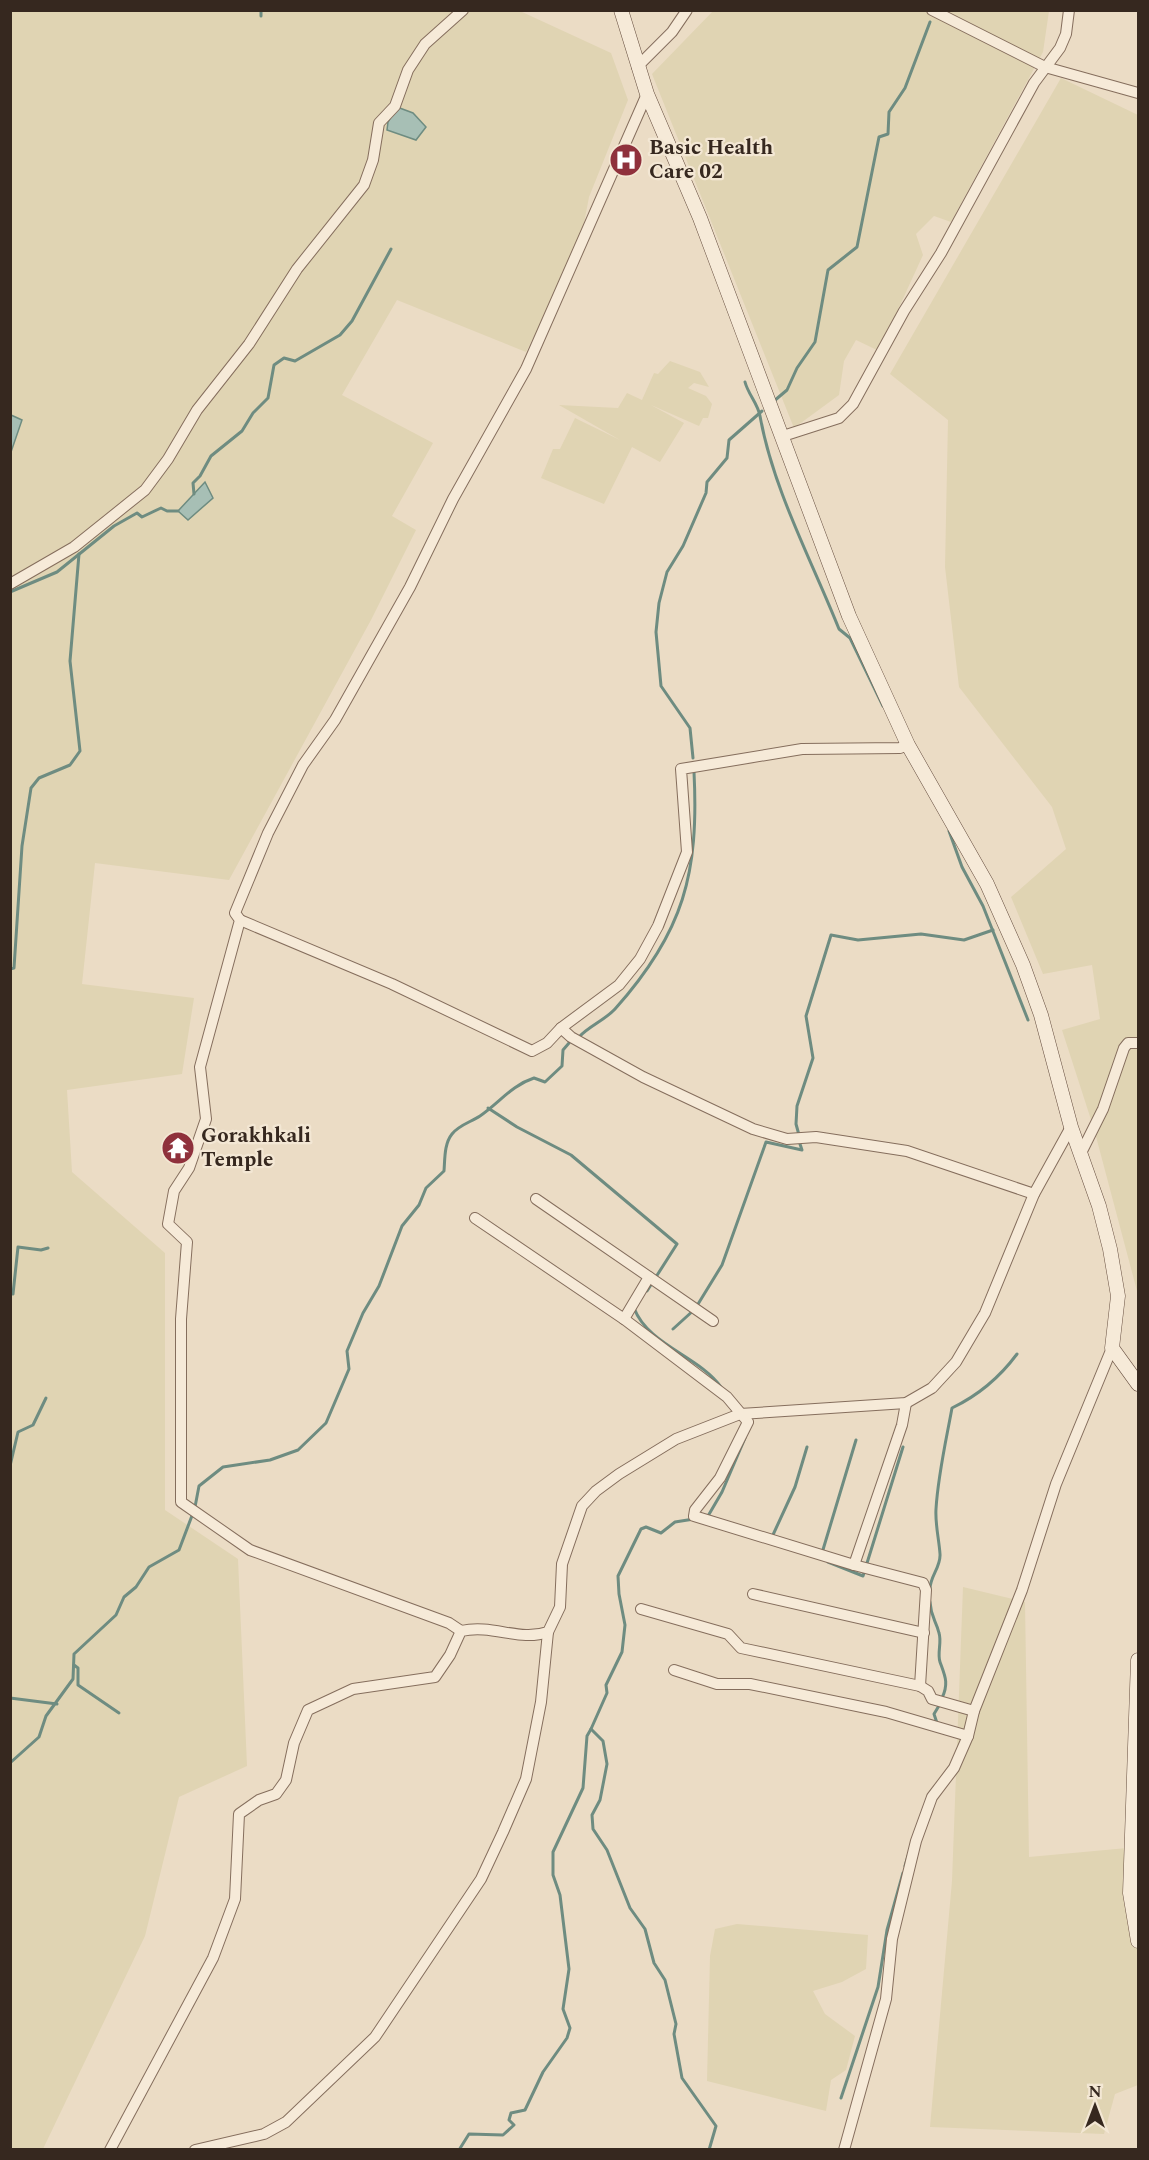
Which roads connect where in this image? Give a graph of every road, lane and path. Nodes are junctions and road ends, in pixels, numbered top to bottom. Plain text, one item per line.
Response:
1 (464, 10) edge
2 (621, 10) edge
3 (687, 10) edge
4 (932, 10) edge
5 (1069, 10) edge
6 (637, 67) junction
7 (1045, 67) junction
8 (1138, 93) edge
9 (647, 94) junction
10 (783, 436) junction
11 (10, 584) edge
12 (908, 746) junction
13 (240, 920) junction
14 (561, 1028) junction
15 (1138, 1043) edge
16 (1071, 1126) junction
17 (1081, 1153) junction
18 (1034, 1194) junction
19 (536, 1199) dead end
20 (475, 1218) dead end
21 (649, 1277) junction
22 (624, 1319) junction
23 (713, 1322) dead end
24 (1112, 1348) junction
25 (1138, 1384) edge
26 (906, 1403) junction
27 (740, 1414) junction
28 (854, 1565) junction
29 (753, 1594) dead end
30 (640, 1609) dead end
31 (461, 1631) junction
32 (548, 1632) junction
33 (924, 1634) junction
34 (1138, 1660) edge
35 (674, 1670) dead end
36 (920, 1686) junction
37 (974, 1711) junction
38 (968, 1736) junction
39 (1138, 1941) edge
40 (110, 2150) edge
41 (195, 2150) edge
42 (844, 2150) edge

1 - 11 street
2 - 6 street
3 - 6 street
4 - 7 street
5 - 7 street
6 - 9 street
7 - 8 street
7 - 10 street
9 - 10 street
9 - 13 street
10 - 12 street
12 - 14 street
12 - 16 street
13 - 14 street
13 - 31 street
14 - 18 street
15 - 17 street
16 - 17 street
16 - 18 street
17 - 24 street
18 - 26 street
19 - 21 street
20 - 22 street
21 - 22 street
21 - 23 street
22 - 27 street
24 - 25 street
24 - 37 street
26 - 27 street
26 - 28 street
27 - 28 street
27 - 32 street
28 - 33 street
29 - 33 street
30 - 36 street
31 - 32 street
31 - 40 street
32 - 41 street
33 - 36 street
34 - 39 street
35 - 38 street
36 - 37 street
37 - 38 street
38 - 42 street

